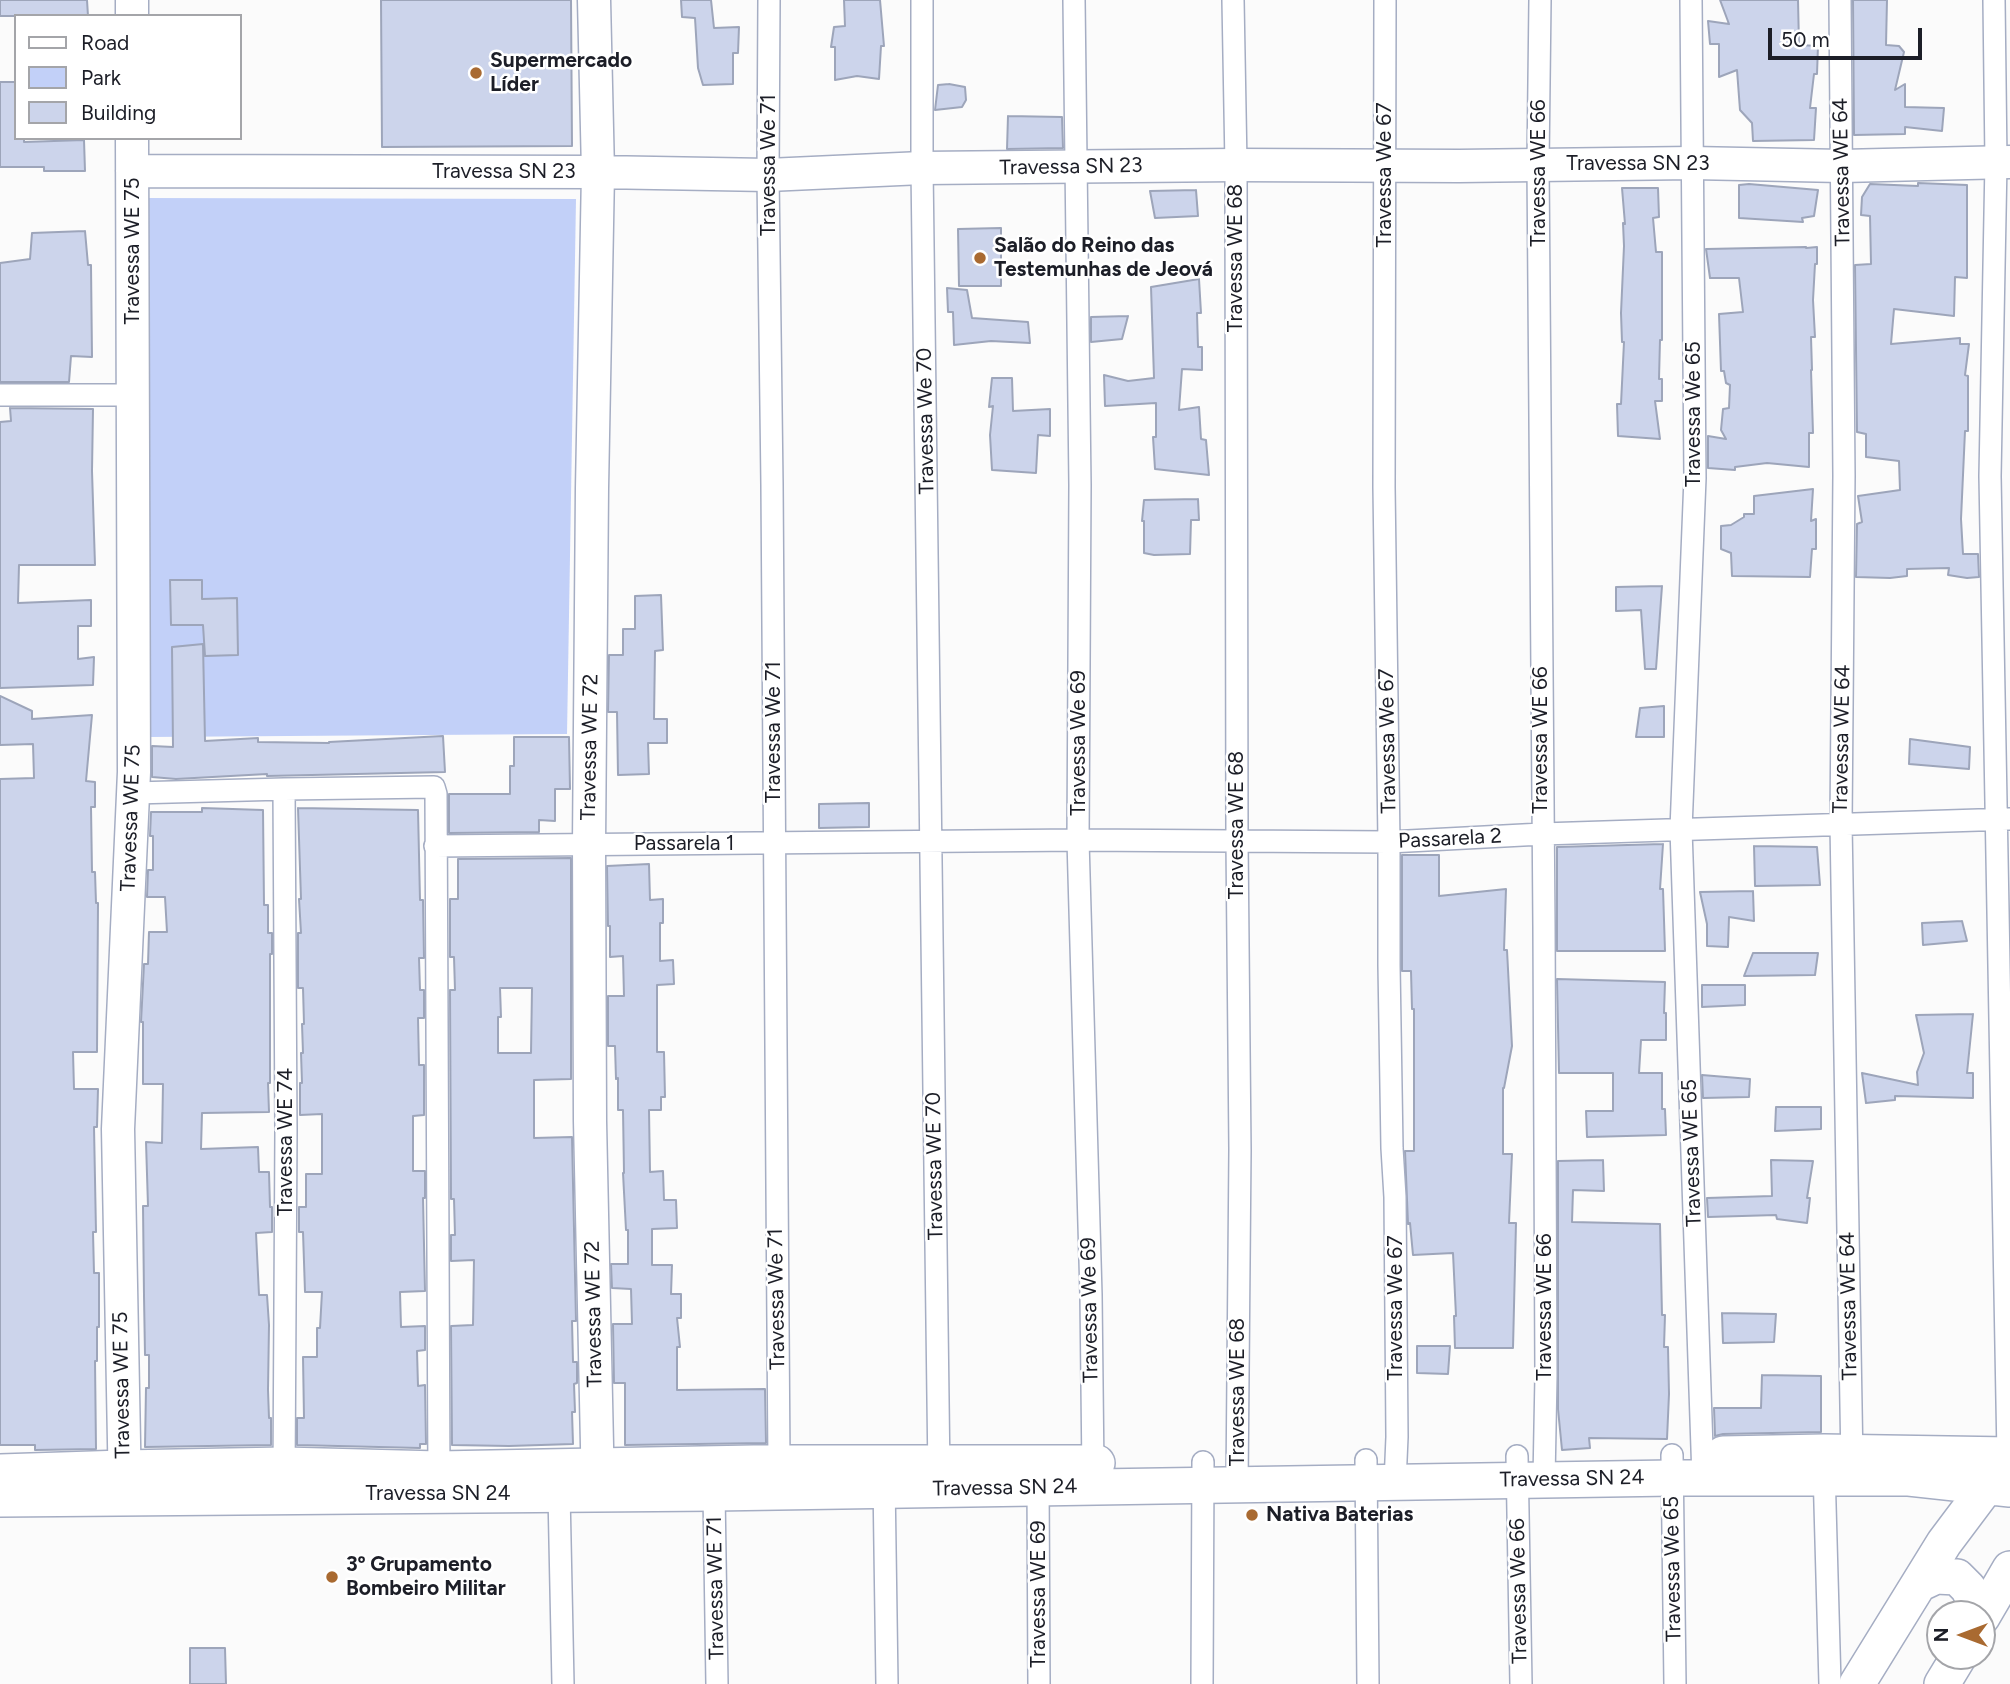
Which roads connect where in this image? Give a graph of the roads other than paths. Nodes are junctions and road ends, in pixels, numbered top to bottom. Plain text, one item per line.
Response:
1 (594, 0) edge
2 (769, 0) edge
3 (922, 0) edge
4 (1074, 0) edge
5 (1233, 0) edge
6 (1385, 0) edge
7 (1540, 0) edge
8 (1691, 0) edge
9 (1840, 0) edge
10 (1994, 0) edge
11 (132, 140) edge
12 (2003, 162) edge
13 (1692, 163) junction
14 (1538, 164) junction
15 (1236, 165) junction
16 (1386, 165) junction
17 (1842, 166) junction
18 (1075, 167) junction
19 (922, 168) junction
20 (132, 171) junction
21 (598, 172) junction
22 (768, 175) junction
23 (0, 395) edge
24 (133, 395) junction
25 (284, 789) junction
26 (134, 793) junction
27 (2003, 819) edge
28 (1841, 824) junction
29 (1681, 829) junction
30 (1542, 834) junction
31 (1078, 840) junction
32 (1237, 841) junction
33 (932, 842) junction
34 (1389, 842) junction
35 (775, 843) junction
36 (589, 844) junction
37 (435, 846) junction
38 (2009, 1454) edge
39 (779, 1464) junction
40 (1838, 1465) junction
41 (1688, 1466) junction
42 (1531, 1468) junction
43 (1381, 1471) junction
44 (0, 1472) edge
45 (1093, 1474) junction
46 (1202, 1474) junction
47 (1237, 1474) junction
48 (1038, 1475) junction
49 (884, 1476) junction
50 (939, 1476) junction
51 (598, 1479) junction
52 (284, 1481) junction
53 (440, 1482) junction
54 (124, 1483) junction
55 (1998, 1487) edge
56 (559, 1493) junction
57 (714, 1493) junction
58 (0, 1499) edge
59 (2010, 1569) edge
60 (1919, 1584) junction
61 (1973, 1600) edge
62 (1992, 1600) edge
63 (563, 1684) edge
64 (718, 1684) edge
65 (887, 1684) edge
66 (1039, 1684) edge
67 (1202, 1684) edge
68 (1368, 1684) edge
69 (1521, 1684) edge
70 (1675, 1684) edge
71 (1830, 1684) edge
72 (1857, 1684) edge

1 - 21 main road, Travessa WE 72
2 - 22 street, Travessa We 71
3 - 19 street, Travessa We 70
4 - 18 street, Travessa We 69
5 - 15 street, Travessa WE 68
6 - 16 street, Travessa We 67
7 - 14 street, Travessa WE 66
8 - 13 street, Travessa We 65
9 - 17 street, Travessa WE 64
10 - 12 street
11 - 20 main road, Travessa WE 75
12 - 17 main road, Travessa SN 23
12 - 27 street
13 - 14 main road, Travessa SN 23
13 - 17 main road, Travessa SN 23
13 - 29 street, Travessa We 65
14 - 16 main road, Travessa SN 23
14 - 30 street, Travessa WE 66
15 - 16 main road, Travessa SN 23
15 - 18 main road, Travessa SN 23
15 - 32 street, Travessa WE 68
16 - 34 street, Travessa We 67
17 - 28 street, Travessa WE 64
18 - 19 main road, Travessa SN 23
18 - 31 street, Travessa We 69
19 - 22 main road, Travessa SN 23
19 - 33 street, Travessa We 70
20 - 21 main road, Travessa SN 23
20 - 24 main road, Travessa WE 75
21 - 22 main road, Travessa SN 23
21 - 36 main road, Travessa WE 72
22 - 35 street, Travessa We 71
23 - 24 street
24 - 26 main road, Travessa WE 75
25 - 26 street
25 - 37 street
25 - 52 street, Travessa WE 74
26 - 54 main road, Travessa WE 75
27 - 28 street, Passarela 2
27 - 38 street
28 - 29 street, Passarela 2
28 - 40 street, Travessa WE 64
29 - 30 street, Passarela 2
29 - 41 street, Travessa WE 65
30 - 34 street, Passarela 2
30 - 42 street, Travessa WE 66
31 - 32 street, Passarela 2
31 - 33 street, Passarela 2
31 - 45 street, Travessa We 69
32 - 34 street, Passarela 2
32 - 47 street, Travessa WE 68
33 - 35 street, Passarela 1
33 - 50 street, Travessa WE 70
34 - 43 street, Travessa We 67
35 - 36 street, Passarela 1
35 - 39 street, Travessa We 71
36 - 37 street, Passarela 1
36 - 51 main road, Travessa WE 72
37 - 53 street
38 - 40 main road, Travessa SN 24
38 - 55 main road
39 - 49 main road, Travessa SN 24
39 - 51 main road, Travessa SN 24
40 - 41 main road, Travessa SN 24
40 - 55 main road, Travessa SN 24
40 - 71 street, Travessa WE 64
41 - 42 main road, Travessa SN 24
41 - 70 street, Travessa We 65
42 - 43 main road, Travessa SN 24
42 - 69 street, Travessa We 66
43 - 47 main road, Travessa SN 24
43 - 68 street, Travessa We 67
44 - 54 main road, Travessa SN 24
45 - 46 main road, Travessa SN 24
45 - 48 main road, Travessa SN 24
46 - 47 main road, Travessa SN 24
46 - 67 street, Travessa WE 68
48 - 50 main road, Travessa SN 24
48 - 66 street, Travessa WE 69
49 - 50 main road, Travessa SN 24
49 - 57 main road, Travessa SN 24
49 - 65 street
51 - 53 main road, Travessa SN 24
51 - 56 main road, Travessa SN 24
51 - 57 main road, Travessa SN 24
52 - 53 main road, Travessa SN 24
52 - 54 main road, Travessa SN 24
53 - 56 main road, Travessa SN 24
54 - 58 main road, Travessa SN 24
55 - 60 main road
56 - 63 street
57 - 64 street, Travessa WE 71
59 - 62 main road
60 - 61 main road
60 - 72 main road

